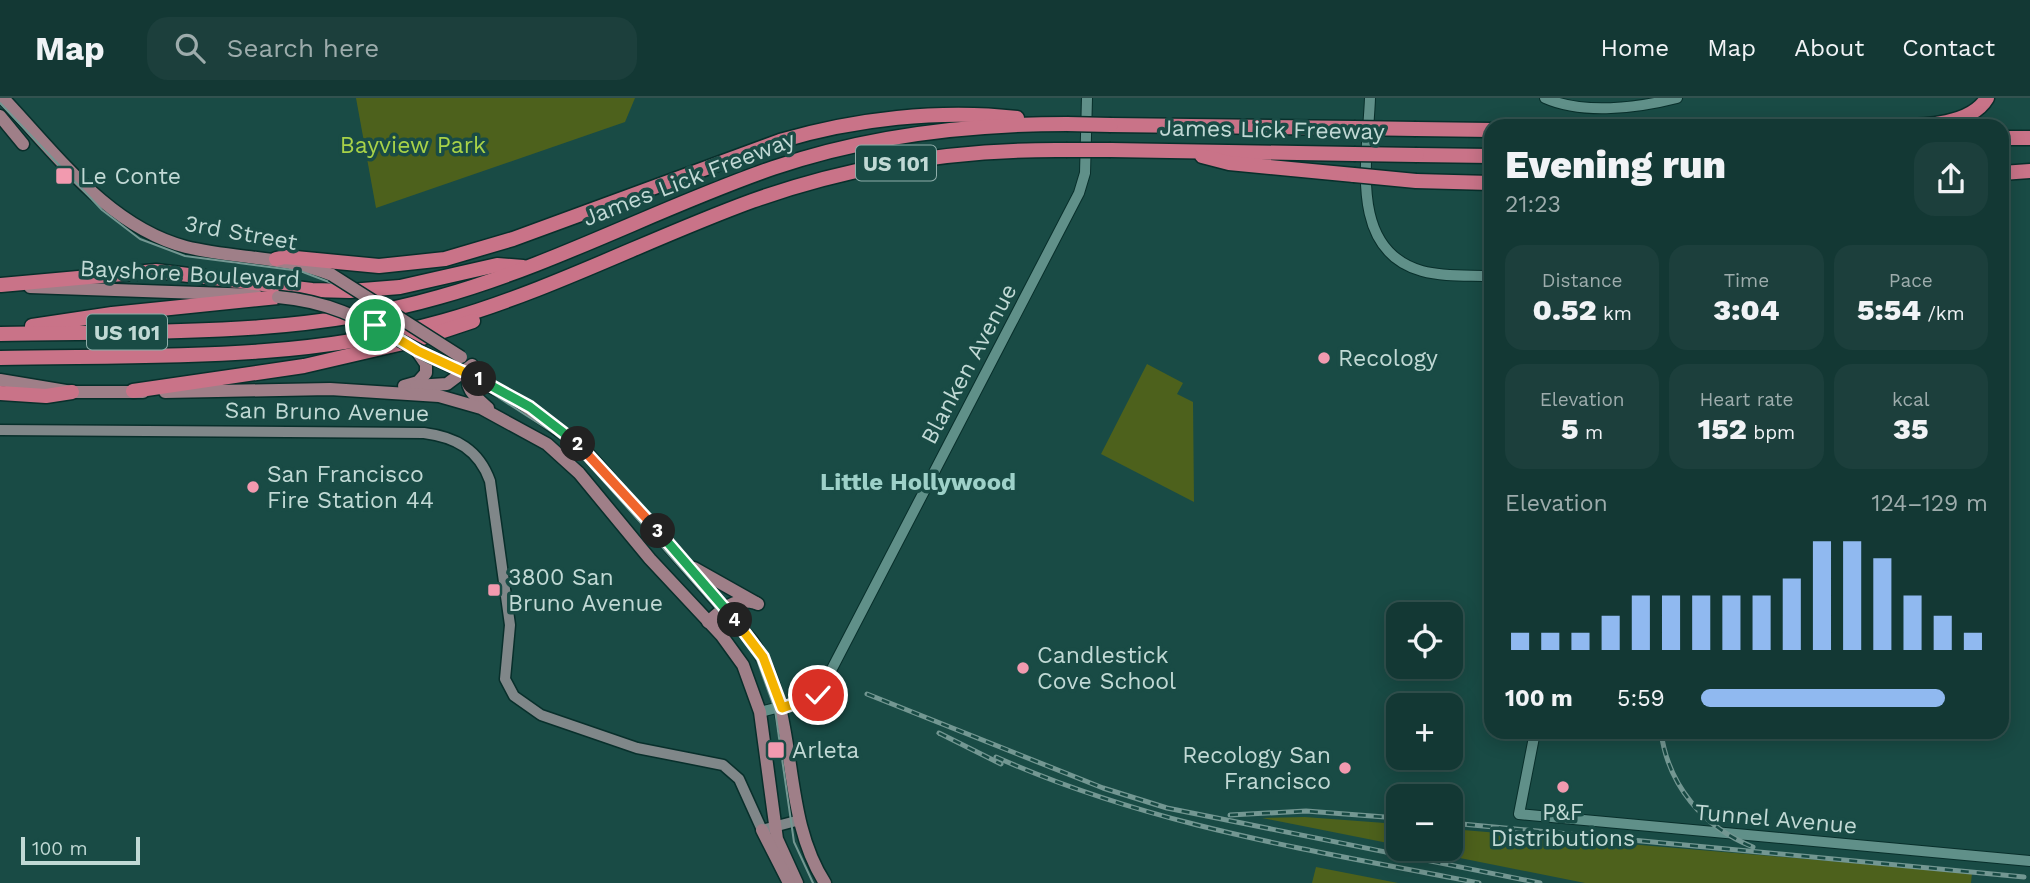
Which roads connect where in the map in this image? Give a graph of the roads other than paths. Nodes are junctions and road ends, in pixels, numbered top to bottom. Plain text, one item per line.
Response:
1 (3, 98) edge
2 (1087, 98) edge
3 (1370, 98) edge
4 (1545, 98) edge
5 (1677, 98) edge
6 (1987, 98) edge
7 (0, 116) edge
8 (1961, 119) edge
9 (1067, 124) junction
10 (1484, 130) edge
11 (2009, 138) edge
12 (2030, 138) edge
13 (23, 144) dead end
14 (1181, 151) junction
15 (1484, 156) edge
16 (2030, 170) edge
17 (2009, 171) edge
18 (1484, 183) edge
19 (276, 259) junction
20 (528, 267) junction
21 (1484, 275) edge
22 (1, 285) edge
23 (541, 288) junction
24 (278, 297) junction
25 (0, 332) edge
26 (418, 351) junction
27 (0, 358) edge
28 (466, 367) junction
29 (0, 380) edge
30 (404, 386) junction
31 (330, 389) junction
32 (132, 391) junction
33 (72, 392) junction
34 (0, 393) edge
35 (502, 419) junction
36 (0, 430) edge
37 (688, 565) junction
38 (724, 608) junction
39 (708, 622) junction
40 (782, 708) junction
41 (760, 712) junction
42 (1534, 739) edge
43 (800, 820) junction
44 (768, 828) junction
45 (2030, 861) edge
46 (789, 883) edge
47 (797, 883) edge
48 (825, 883) edge

1 - 19 main road, 3rd Street
2 - 40 street, Blanken Avenue
3 - 21 street
4 - 5 street
6 - 8 highway
7 - 13 main road
9 - 10 highway, James Lick Freeway / US 101, bridge
9 - 19 highway
9 - 20 highway, James Lick Freeway / US 101
11 - 12 highway
14 - 15 highway, James Lick Freeway / US 101, bridge
14 - 18 highway, bridge
14 - 23 highway, James Lick Freeway / US 101, bridge
16 - 17 highway
19 - 28 main road, 3rd Street, bridge
20 - 22 highway
20 - 25 highway, James Lick Freeway / US 101
22 - 24 main road, Bayshore Boulevard
23 - 27 highway, James Lick Freeway / US 101
23 - 32 highway
24 - 25 highway
24 - 26 main road, Bayshore Boulevard, bridge
26 - 28 main road, Bayshore Boulevard, bridge
26 - 30 main road, bridge
28 - 30 main road
28 - 35 main road
28 - 37 main road, Bayshore Boulevard
29 - 33 main road
30 - 31 main road
31 - 32 main road
31 - 35 main road
32 - 33 main road
33 - 34 highway
35 - 39 main road
36 - 44 main road, San Bruno Avenue
37 - 38 main road, Bayshore Boulevard
37 - 38 main road
38 - 39 main road
38 - 40 main road, Bayshore Boulevard
39 - 41 main road
40 - 41 street, Blanken Avenue
40 - 43 main road, Bayshore Boulevard
41 - 44 main road
42 - 45 street, Tunnel Avenue
43 - 44 main road
43 - 48 main road, Bayshore Boulevard
44 - 46 main road
44 - 47 main road

